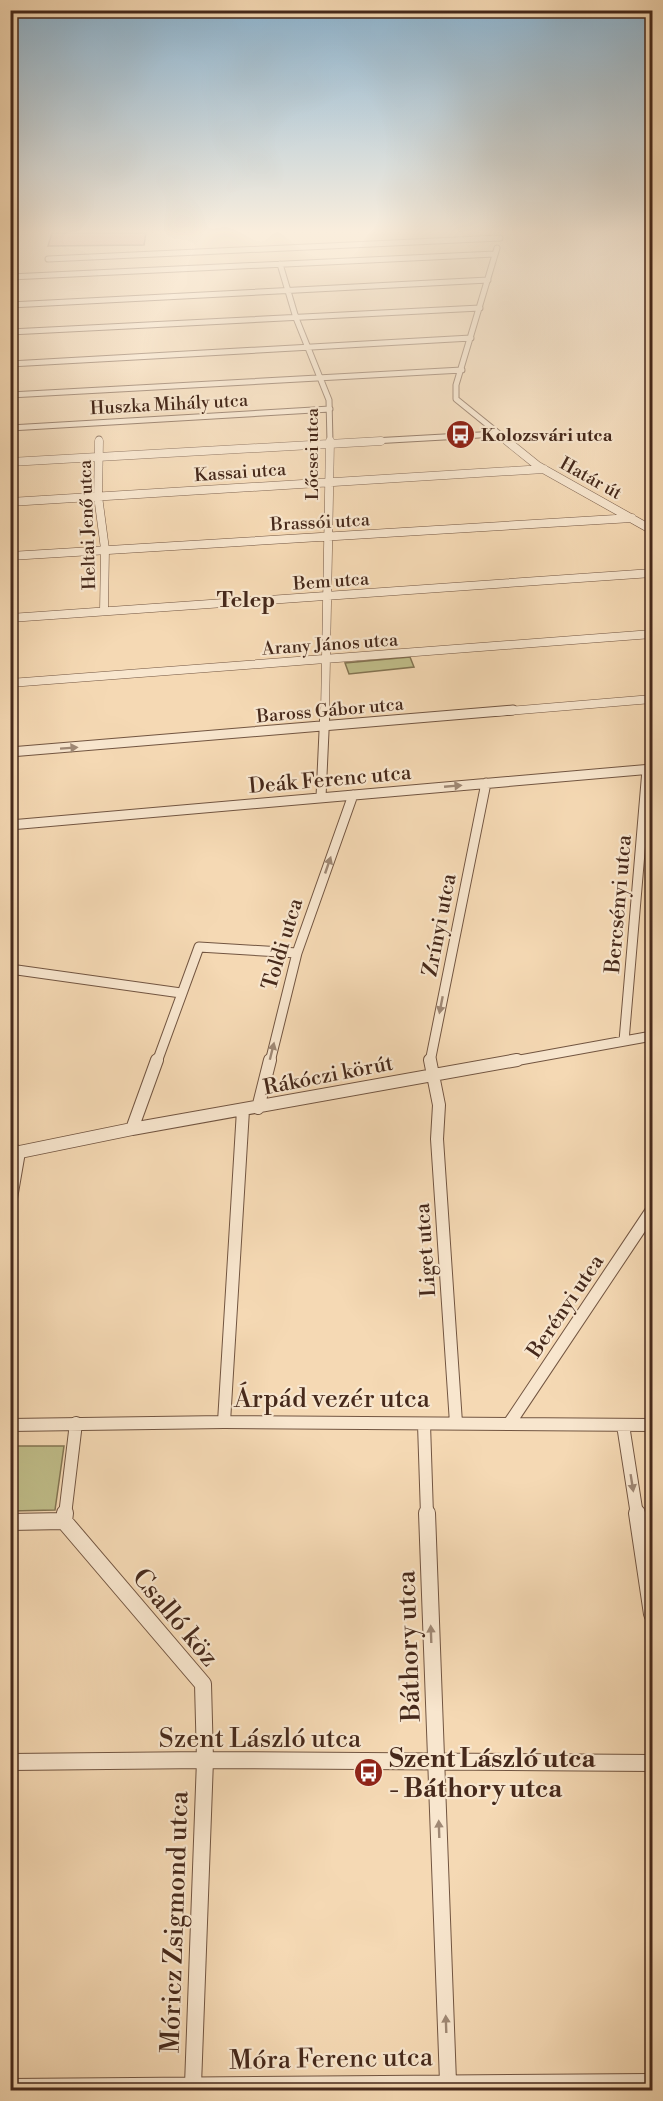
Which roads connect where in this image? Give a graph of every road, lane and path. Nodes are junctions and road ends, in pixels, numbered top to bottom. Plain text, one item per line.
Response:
1 (29, 331) edge
2 (301, 331) edge
3 (473, 331) edge
4 (10, 332) edge
5 (471, 338) junction
6 (308, 348) junction
7 (10, 364) edge
8 (462, 370) junction
9 (321, 378) junction
10 (10, 395) edge
11 (330, 410) junction
12 (10, 428) edge
13 (497, 434) junction
14 (99, 439) dead end
15 (330, 443) junction
16 (99, 456) junction
17 (10, 462) edge
18 (544, 469) junction
19 (330, 481) junction
20 (98, 496) junction
21 (10, 502) edge
22 (632, 518) junction
23 (652, 530) edge
24 (328, 536) junction
25 (105, 549) junction
26 (10, 556) edge
27 (652, 573) edge
28 (327, 597) junction
29 (104, 610) junction
30 (10, 618) edge
31 (652, 634) edge
32 (327, 659) junction
33 (10, 683) edge
34 (652, 699) edge
35 (324, 728) junction
36 (10, 752) edge
37 (650, 770) edge
38 (486, 783) junction
39 (353, 795) junction
40 (321, 797) junction
41 (10, 825) edge
42 (297, 953) junction
43 (10, 969) edge
44 (181, 993) junction
45 (652, 1036) edge
46 (624, 1041) junction
47 (432, 1075) junction
48 (258, 1108) junction
49 (243, 1110) junction
50 (132, 1129) junction
51 (13, 1152) edge
52 (10, 1204) edge
53 (652, 1210) edge
54 (224, 1422) junction
55 (76, 1423) junction
56 (456, 1423) junction
57 (424, 1424) junction
58 (509, 1424) junction
59 (10, 1425) edge
60 (623, 1425) junction
61 (652, 1425) edge
62 (64, 1521) junction
63 (10, 1522) edge
64 (652, 1614) edge
65 (205, 1760) junction
66 (10, 1762) edge
67 (436, 1763) junction
68 (652, 1763) edge
69 (448, 2082) junction
70 (652, 2082) edge
71 (193, 2085) junction
72 (10, 2087) edge

1 - 4 street
2 - 6 street, Lőcsei utca
3 - 5 street, Határ út
5 - 6 street
5 - 8 street, Határ út
6 - 7 street
6 - 9 street, Lőcsei utca
8 - 9 street
8 - 13 street, Határ út
9 - 10 street
9 - 11 street, Lőcsei utca
11 - 12 street, Huszka Mihály utca
11 - 15 street, Lőcsei utca
13 - 15 street
13 - 18 street, Határ út
14 - 16 street, Heltai Jenő utca
15 - 16 street
15 - 19 street, Lőcsei utca
16 - 17 street
16 - 20 street, Heltai Jenő utca
18 - 19 street, Kassai utca
18 - 22 street, Határ út
19 - 20 street, Kassai utca
19 - 24 street, Lőcsei utca
20 - 21 street, Kassai utca
20 - 25 street, Heltai Jenő utca
22 - 23 street, Határ út
22 - 24 street, Brassói utca
24 - 25 street, Brassói utca
24 - 28 street, Lőcsei utca
25 - 26 street, Brassói utca
25 - 29 street, Heltai Jenő utca
27 - 28 street, Bem utca
28 - 29 street, Bem utca
28 - 32 street, Lőcsei utca
29 - 30 street, Bem utca
31 - 32 street, Arany János utca
32 - 33 street, Arany János utca
32 - 35 street, Lőcsei utca
34 - 35 street, Baross Gábor utca
36 -> 35 street, Baross Gábor utca
35 - 40 street, Lőcsei utca
37 - 38 street, Deák Ferenc utca
37 - 46 street, Bercsényi utca
39 -> 38 street, Deák Ferenc utca
38 -> 47 street, Zrínyi utca
39 - 40 street, Deák Ferenc utca
42 -> 39 street, Toldi utca
40 - 41 street, Deák Ferenc utca
42 - 44 street
48 -> 42 street, Toldi utca
43 - 44 street
44 - 50 street
45 - 46 street, Rákóczi körút
46 - 47 street, Rákóczi körút
47 - 48 street, Rákóczi körút
47 - 56 street, Liget utca
48 - 49 street, Rákóczi körút
49 - 50 street, Rákóczi körút
49 - 54 street
50 - 51 street, Rákóczi körút
51 - 52 street
53 - 58 street, Berényi utca
54 - 55 street, Árpád vezér utca
54 - 57 street, Árpád vezér utca
55 - 59 street, Árpád vezér utca
55 - 62 street
56 - 57 street, Árpád vezér utca
56 - 58 street, Árpád vezér utca
67 -> 57 street, Báthory utca
58 - 60 street, Árpád vezér utca
60 - 61 street, Árpád vezér utca
60 -> 64 street
62 - 63 street
62 - 65 street, Csalló köz
65 - 66 street, Szent László utca
65 - 67 street, Szent László utca
65 - 71 street, Móricz Zsigmond utca
67 - 68 street, Szent László utca
69 -> 67 street, Báthory utca
69 - 70 street, Móra Ferenc utca
69 - 71 street, Móra Ferenc utca
71 - 72 street, Móra Ferenc utca

